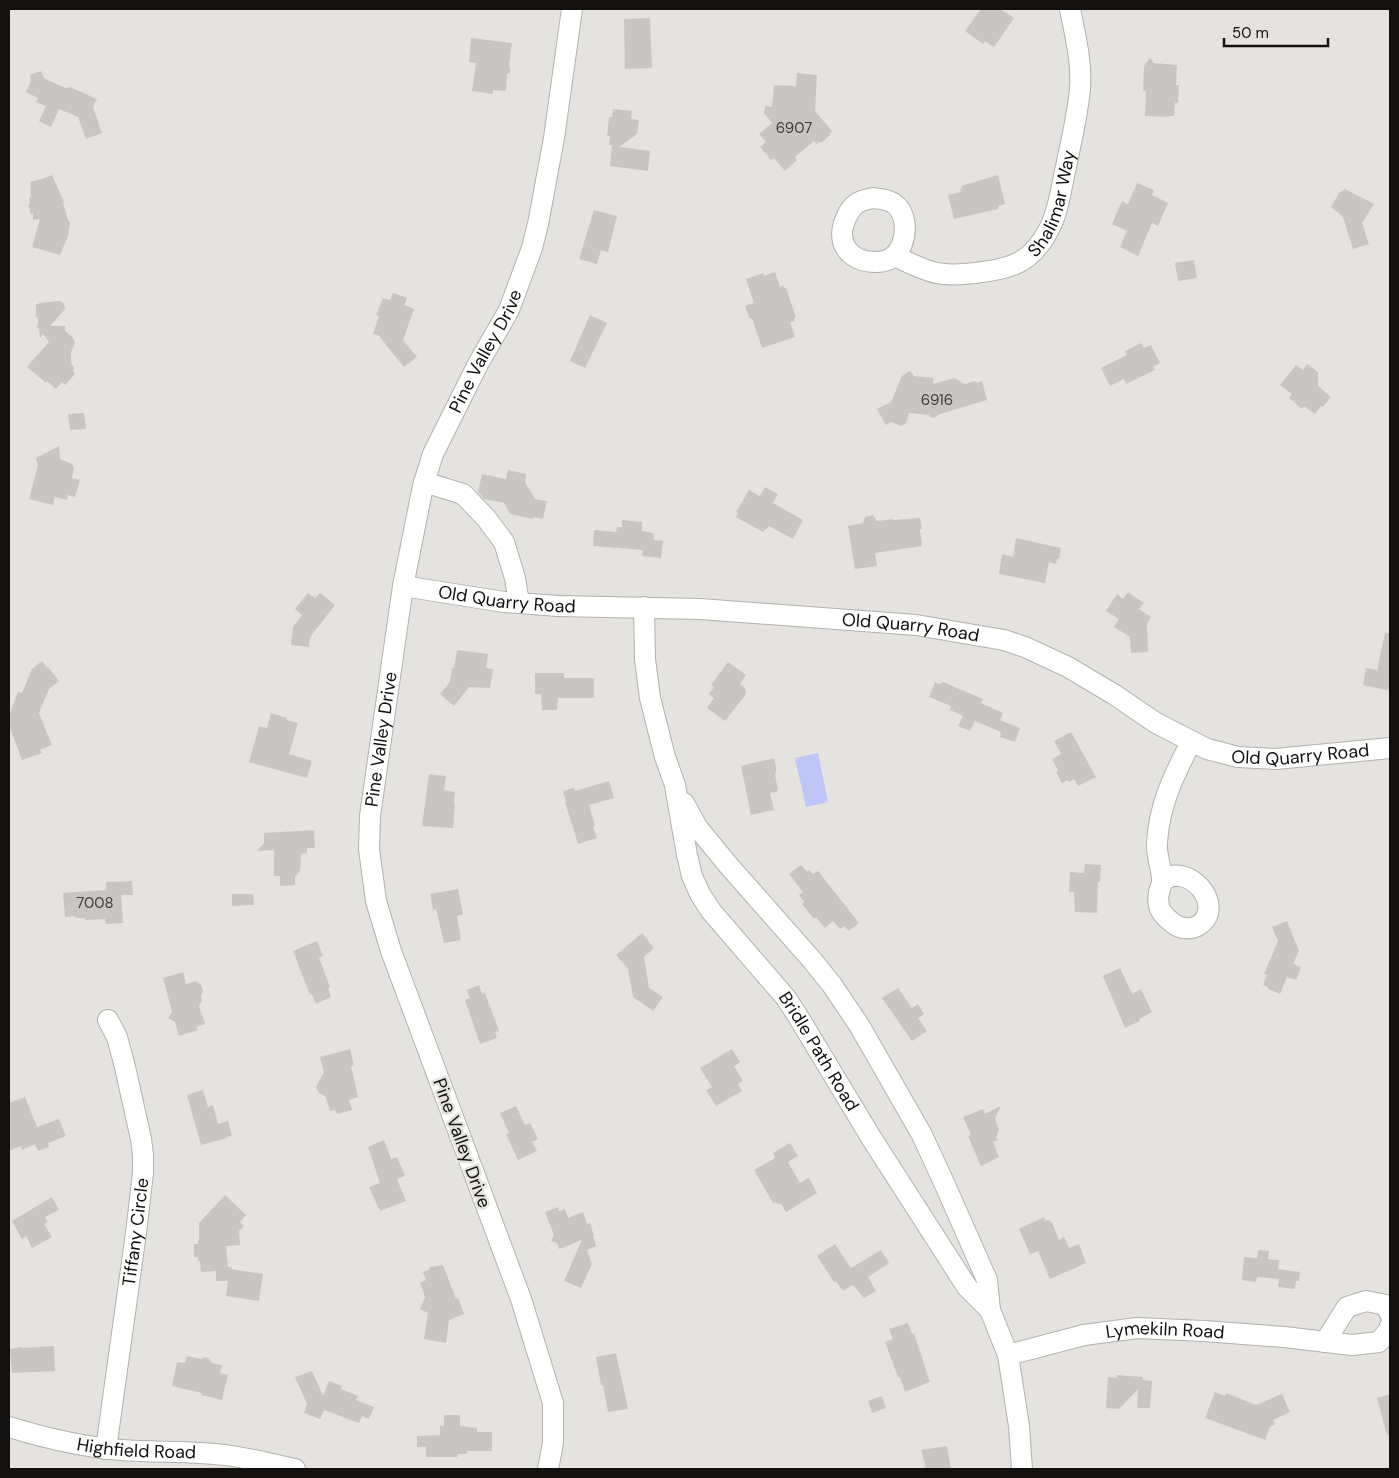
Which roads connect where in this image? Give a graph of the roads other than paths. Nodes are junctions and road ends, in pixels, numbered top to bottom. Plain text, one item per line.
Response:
1 (572, 9) edge
2 (1070, 9) edge
3 (895, 256) dead end
4 (424, 482) junction
5 (403, 586) junction
6 (519, 603) junction
7 (644, 608) junction
8 (1190, 742) junction
9 (1390, 748) edge
10 (675, 786) junction
11 (1162, 882) dead end
12 (108, 1020) dead end
13 (990, 1310) junction
14 (1390, 1314) edge
15 (1390, 1326) edge
16 (1325, 1342) junction
17 (1008, 1355) junction
18 (9, 1427) edge
19 (106, 1449) junction
20 (295, 1469) edge
21 (548, 1469) edge
22 (1022, 1469) edge

1 - 4 street, Pine Valley Drive
2 - 3 street, Shalimar Way
4 - 5 street, Pine Valley Drive
4 - 6 street
5 - 6 street, Old Quarry Road
5 - 21 street, Pine Valley Drive
6 - 7 street, Old Quarry Road
7 - 8 street, Old Quarry Road
7 - 10 street, Bridle Path Road
8 - 9 street, Old Quarry Road
8 - 11 street
10 - 13 street, Bridle Path Road
10 - 13 street, Bridle Path Road
12 - 19 street, Tiffany Circle
13 - 17 street, Bridle Path Road
14 - 16 street
15 - 16 street, Lymekiln Road
16 - 17 street, Lymekiln Road
17 - 22 street, Bridle Path Road
18 - 19 street, Highfield Road
19 - 20 street, Highfield Road

